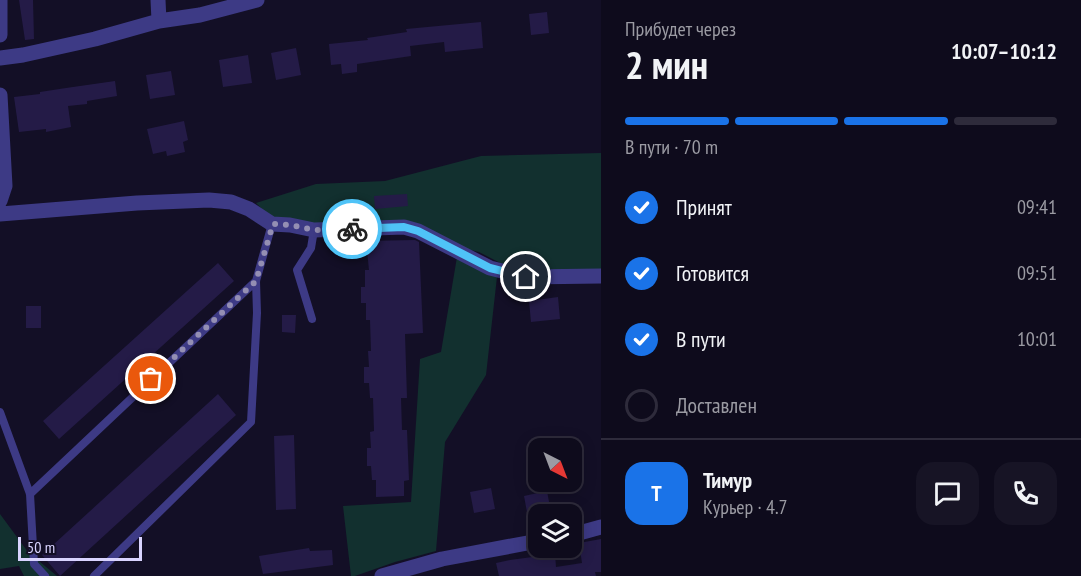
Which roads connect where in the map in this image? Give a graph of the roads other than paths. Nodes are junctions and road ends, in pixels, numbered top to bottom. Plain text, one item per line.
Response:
1 (0, 0) edge
2 (158, 0) edge
3 (257, 0) edge
4 (159, 21) junction
5 (0, 27) edge
6 (0, 58) edge
7 (0, 95) edge
8 (0, 201) edge
9 (0, 214) edge
10 (273, 224) junction
11 (314, 230) junction
12 (601, 276) edge
13 (256, 281) junction
14 (312, 319) dead end
15 (0, 412) edge
16 (30, 494) junction
17 (601, 527) edge
18 (582, 532) edge
19 (528, 543) edge
20 (45, 576) edge
21 (94, 576) edge
22 (382, 576) edge

1 - 5 street
2 - 4 street
3 - 4 street
4 - 6 street
7 - 8 street
9 - 10 street
10 - 11 street
10 - 13 lane
11 - 12 street
11 - 14 lane
13 - 16 lane
13 - 21 lane
15 - 16 lane
16 - 20 lane
17 - 18 street
19 - 22 street

